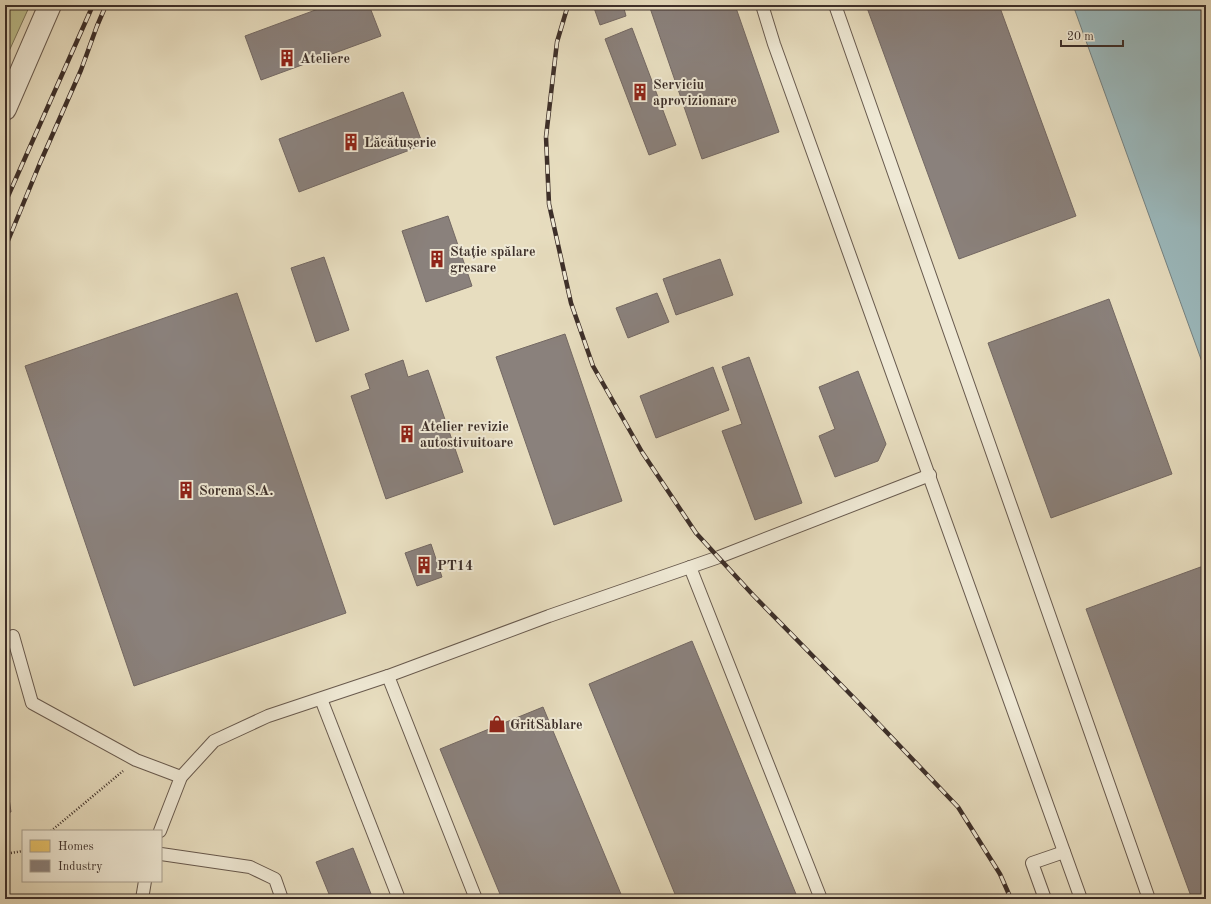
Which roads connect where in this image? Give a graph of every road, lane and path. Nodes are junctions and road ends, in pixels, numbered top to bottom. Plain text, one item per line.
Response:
1 (50, 5) edge
2 (762, 5) edge
3 (835, 5) edge
4 (5, 109) edge
5 (930, 475) junction
6 (690, 567) junction
7 (13, 636) dead end
8 (388, 676) junction
9 (321, 699) junction
10 (136, 760) junction
11 (182, 777) junction
12 (52, 830) edge
13 (160, 830) edge
14 (22, 851) edge
15 (1064, 852) junction
16 (5, 854) edge
17 (162, 854) edge
18 (146, 882) edge
19 (142, 899) edge
20 (282, 899) edge
21 (400, 899) edge
22 (476, 899) edge
23 (821, 899) edge
24 (1045, 899) edge
25 (1081, 899) edge
26 (1149, 899) edge

1 - 4 street
2 - 5 lane
3 - 26 lane
5 - 6 lane
5 - 15 lane
6 - 8 lane
6 - 23 lane
7 - 10 lane
8 - 9 lane
8 - 22 lane
9 - 11 lane
9 - 21 lane
10 - 11 lane
10 - 12 path
11 - 13 lane
14 - 16 path
15 - 24 lane
15 - 25 lane
17 - 20 lane
18 - 19 lane

